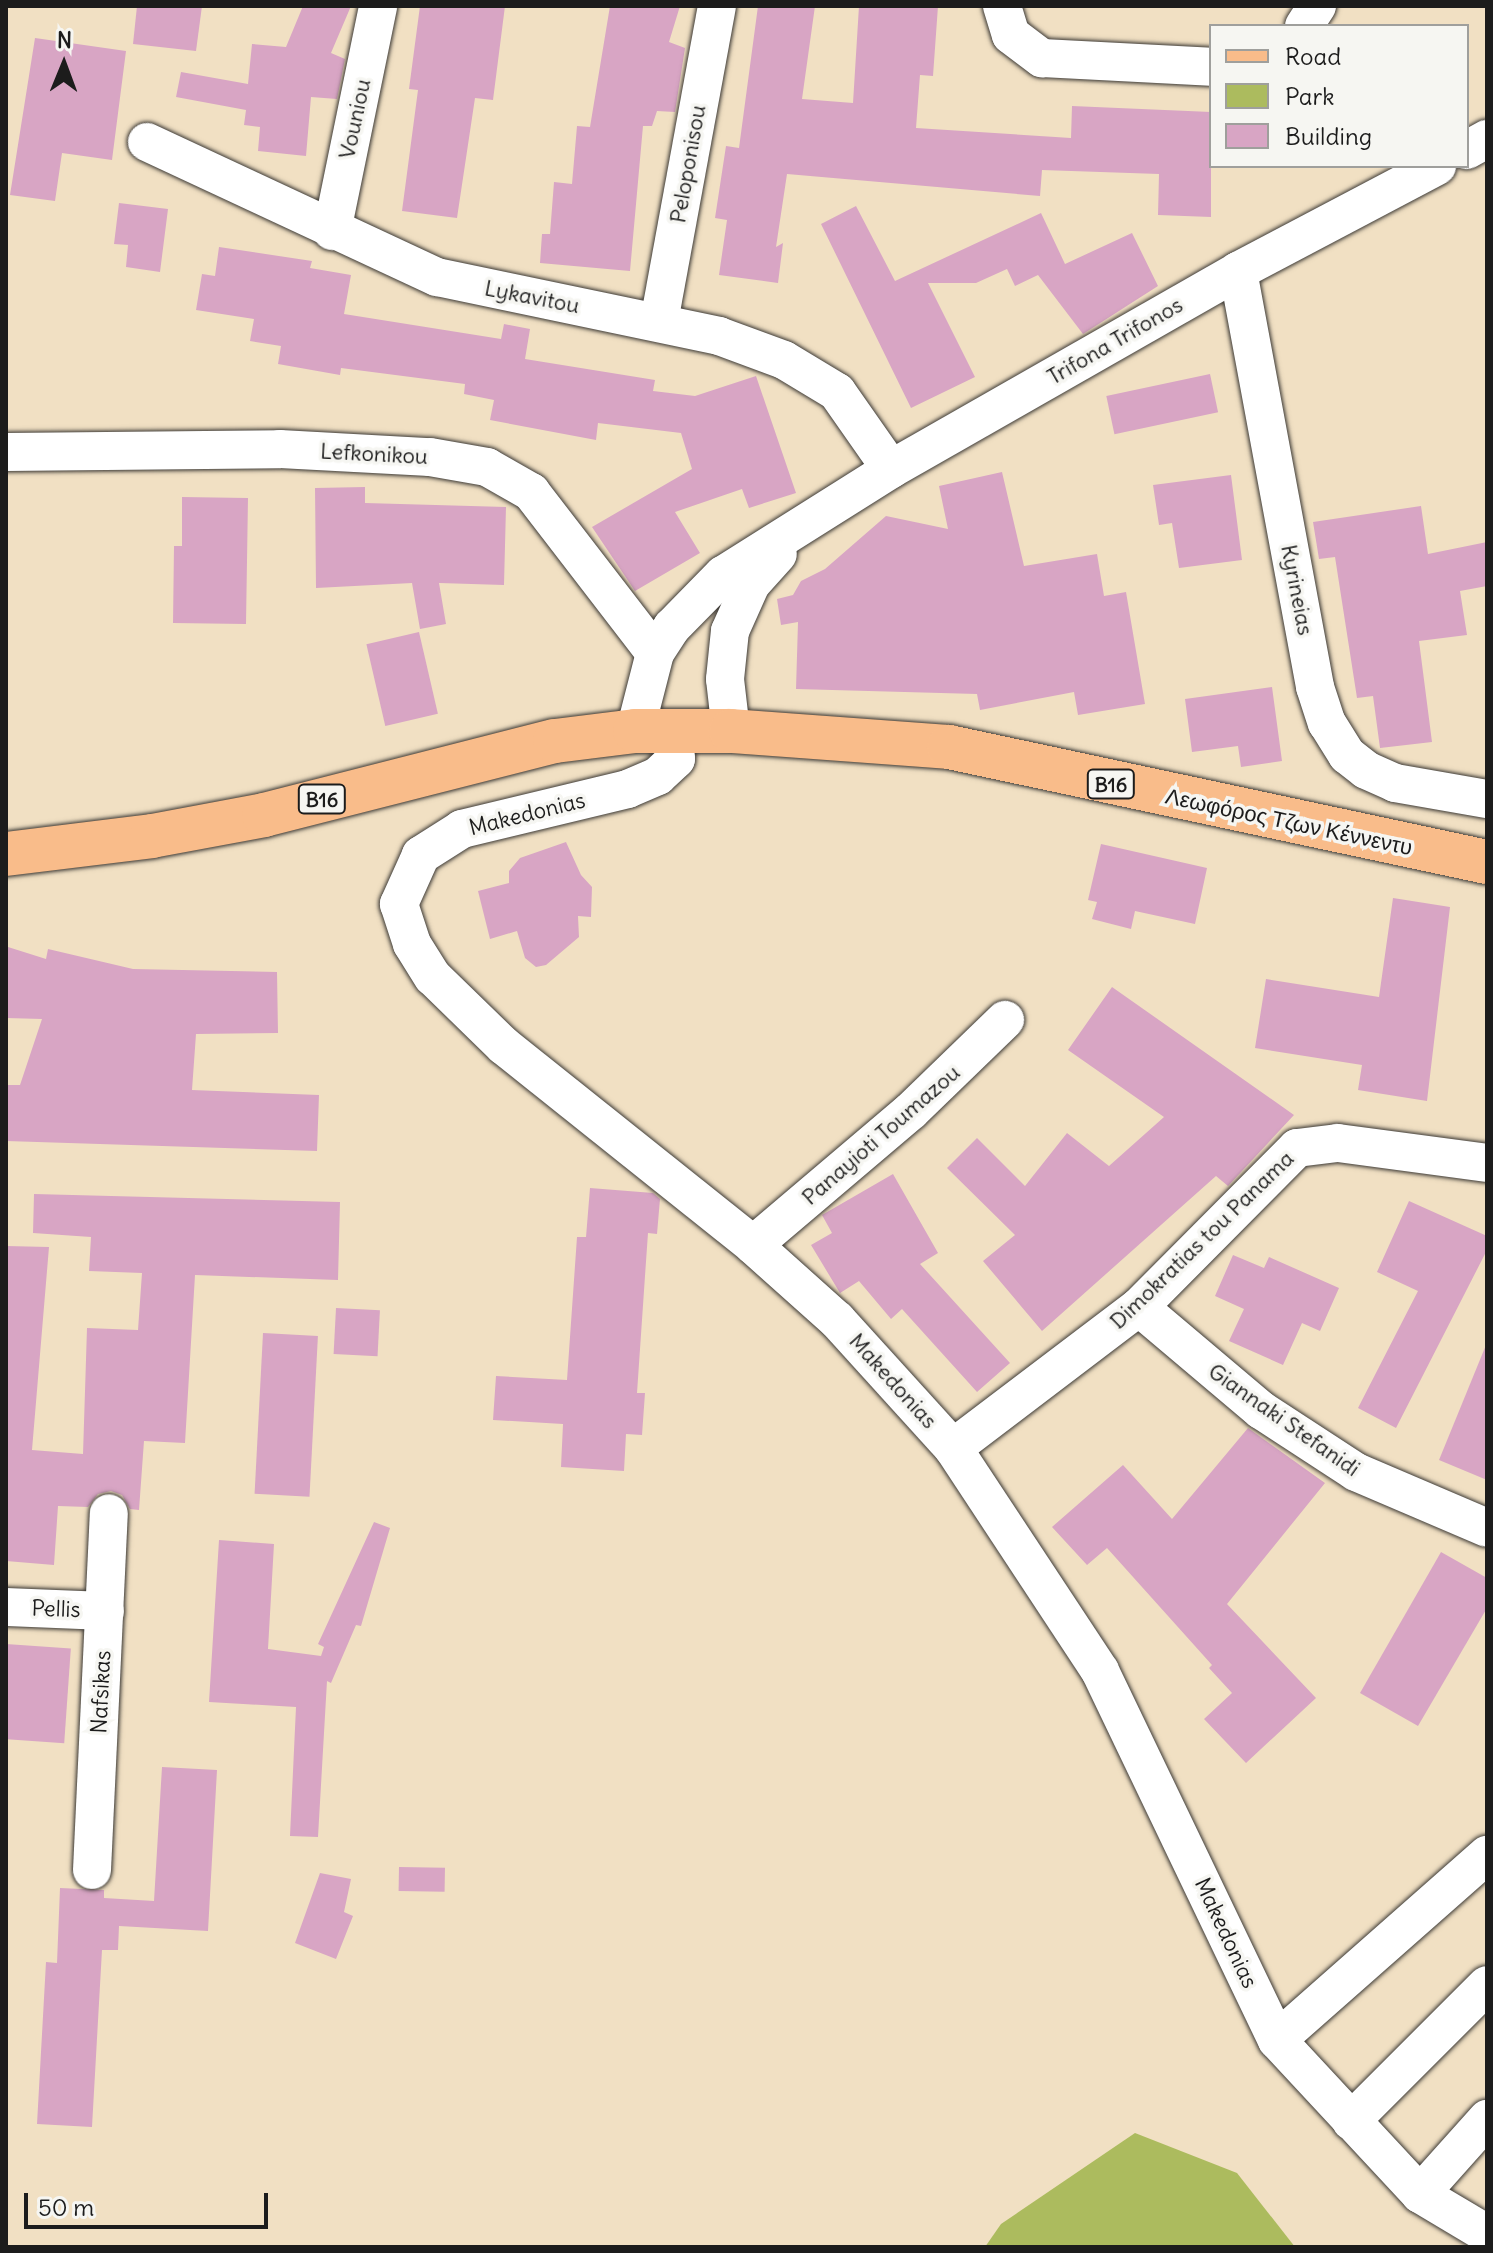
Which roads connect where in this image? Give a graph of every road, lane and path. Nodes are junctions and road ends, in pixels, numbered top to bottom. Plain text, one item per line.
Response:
1 (378, 6) edge
2 (717, 6) edge
3 (1002, 6) edge
4 (1317, 6) edge
5 (1305, 24) edge
6 (1209, 67) edge
7 (1487, 139) edge
8 (147, 142) dead end
9 (1469, 149) edge
10 (1433, 168) edge
11 (332, 231) junction
12 (1238, 271) junction
13 (659, 322) junction
14 (6, 452) edge
15 (891, 469) junction
16 (801, 528) junction
17 (655, 653) junction
18 (655, 731) junction
19 (731, 731) junction
20 (1487, 799) edge
21 (6, 854) edge
22 (1487, 862) edge
23 (1005, 1020) dead end
24 (1487, 1163) edge
25 (753, 1245) junction
26 (1139, 1307) junction
27 (953, 1448) junction
28 (109, 1513) dead end
29 (1487, 1528) edge
30 (6, 1607) edge
31 (105, 1611) junction
32 (1487, 1855) edge
33 (92, 1870) dead end
34 (1487, 1985) edge
35 (1277, 2040) junction
36 (1487, 2119) edge
37 (1351, 2121) junction
38 (1420, 2194) junction
39 (1487, 2234) edge

1 - 11 street, Vouniou
2 - 13 street, Peloponisou
3 - 6 street
4 - 5 street
7 - 9 street
8 - 11 street, Lykavitou
10 - 12 street, Trifona Trifonos
11 - 13 street, Lykavitou
12 - 15 street, Trifona Trifonos
12 - 20 street, Kyrineias
13 - 15 street, Lykavitou
14 - 17 street, Lefkonikou
15 - 16 street, Trifona Trifonos
16 - 17 street, Trifona Trifonos
16 - 19 street, Trifona Trifonos
17 - 18 street, Trifona Trifonos
18 - 19 main road, Λεωφόρος Τζων Κέννεντυ / B16
18 - 21 main road, Λεωφόρος Τζων Κέννεντυ / B16
18 - 25 street, Makedonias
19 - 22 main road, Λεωφόρος Τζων Κέννεντυ / B16
23 - 25 street, Panayioti Toumazou
24 - 26 street, Dimokratias tou Panama
25 - 27 street, Makedonias
26 - 27 street, Dimokratias tou Panama
26 - 29 street, Giannaki Stefanidi
27 - 35 street, Makedonias
28 - 31 street, Nafsikas
30 - 31 street, Pellis
31 - 33 street, Nafsikas
32 - 35 street
34 - 37 street
35 - 37 street, Makedonias
36 - 38 street
37 - 38 street, Makedonias
38 - 39 street, Makedonias

